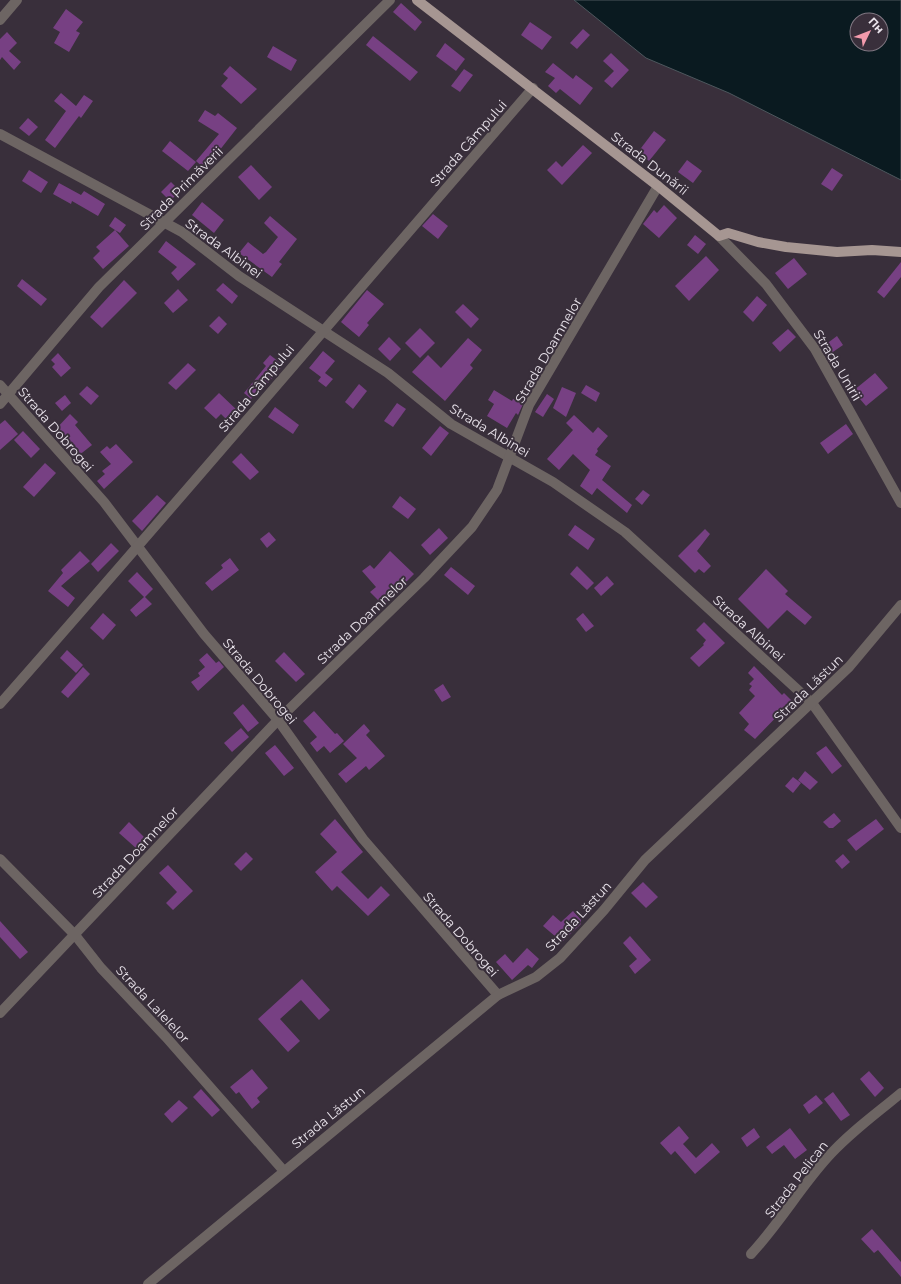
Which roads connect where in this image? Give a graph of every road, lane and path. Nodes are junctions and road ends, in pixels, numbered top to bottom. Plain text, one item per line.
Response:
1 (16, 0) edge
2 (390, 0) edge
3 (417, 0) edge
4 (0, 20) edge
5 (533, 88) junction
6 (0, 134) edge
7 (658, 186) junction
8 (164, 223) junction
9 (719, 236) junction
10 (901, 252) edge
11 (322, 331) junction
12 (0, 385) edge
13 (8, 394) junction
14 (0, 404) edge
15 (510, 458) junction
16 (901, 502) edge
17 (139, 547) junction
18 (901, 605) edge
19 (812, 703) junction
20 (0, 704) edge
21 (278, 720) junction
22 (901, 828) edge
23 (0, 859) edge
24 (75, 935) junction
25 (498, 995) junction
26 (0, 1012) edge
27 (901, 1093) edge
28 (283, 1170) junction
29 (751, 1254) dead end
30 (148, 1284) edge

1 - 4 street
2 - 8 street, Strada Primăverii
3 - 5 main road, Strada Dunării
5 - 7 main road, Strada Dunării
5 - 11 street, Strada Câmpului
6 - 8 street, Strada Albinei
7 - 9 main road, Strada Dunării
7 - 15 street, Strada Doamnelor
8 - 11 street, Strada Albinei
8 - 13 street, Strada Primăverii
9 - 10 main road
9 - 16 street, Strada Unirii
11 - 15 street, Strada Albinei
11 - 17 street, Strada Câmpului
12 - 13 street, Strada Dobrogei
13 - 14 street, Strada Primăverii
13 - 17 street, Strada Dobrogei
15 - 19 street, Strada Albinei
15 - 21 street, Strada Doamnelor
17 - 20 street, Strada Câmpului
17 - 21 street, Strada Dobrogei
18 - 19 street, Strada Lăstun
19 - 22 street, Strada Albinei
19 - 25 street, Strada Lăstun
21 - 24 street, Strada Doamnelor
21 - 25 street, Strada Dobrogei
23 - 24 street, Strada Lalelelor
24 - 26 street, Strada Doamnelor
24 - 28 street, Strada Lalelelor
25 - 28 street, Strada Lăstun
27 - 29 street, Strada Pelican
28 - 30 street, Strada Lăstun

